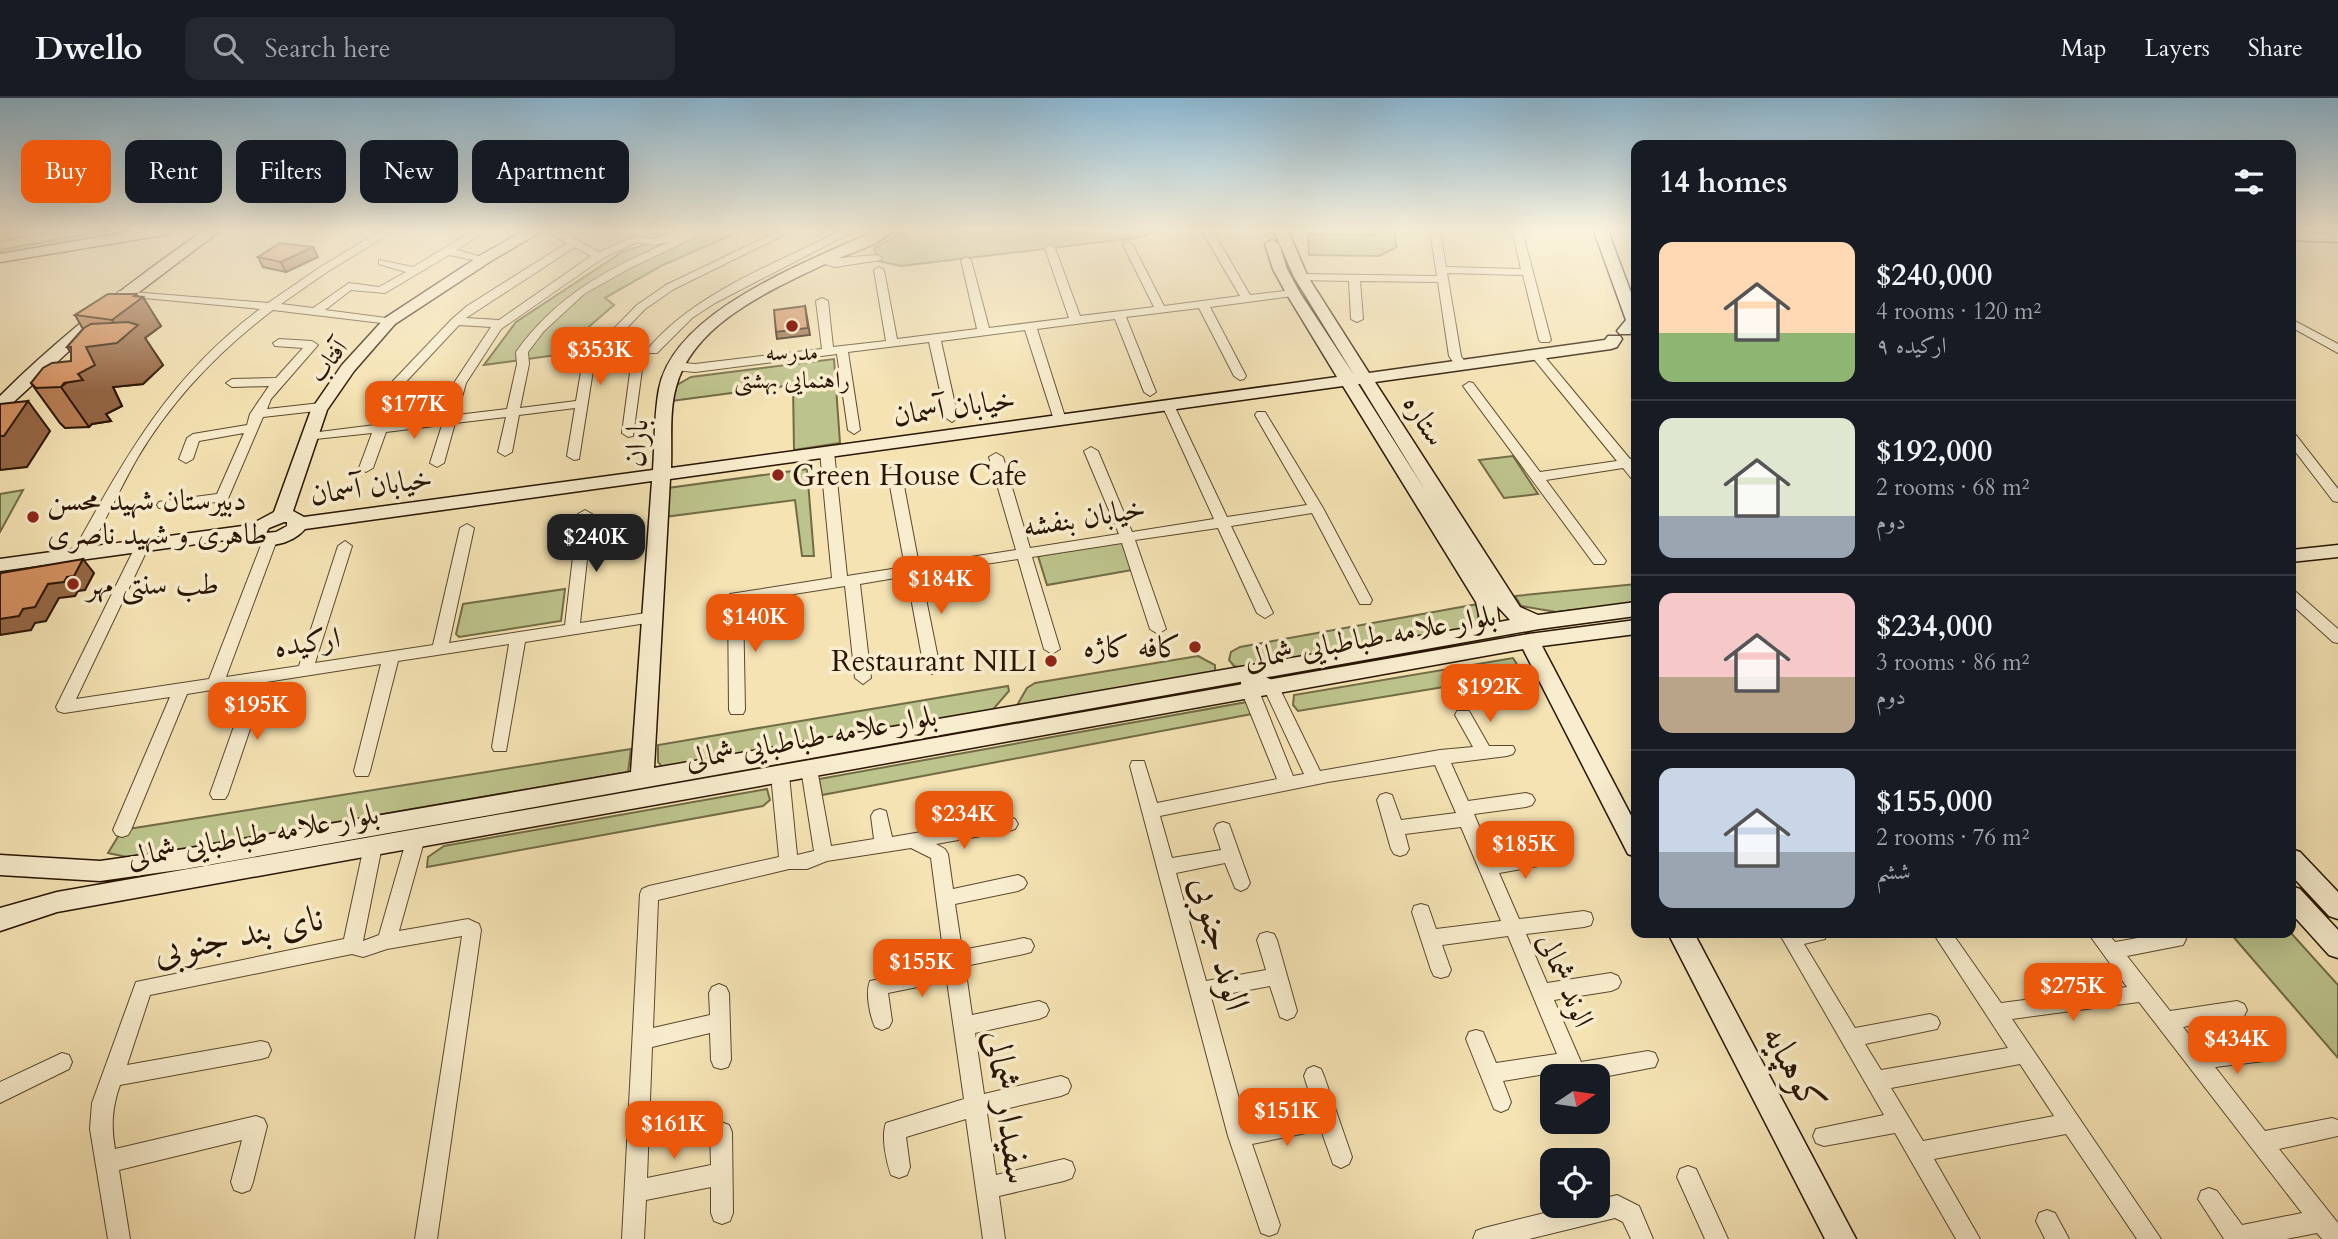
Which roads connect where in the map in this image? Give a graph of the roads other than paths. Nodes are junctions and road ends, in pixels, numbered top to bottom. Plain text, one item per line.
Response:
1 (116, 284) edge
2 (137, 284) edge
3 (304, 284) edge
4 (391, 284) edge
5 (445, 284) edge
6 (509, 284) edge
7 (558, 284) edge
8 (591, 284) edge
9 (682, 284) edge
10 (733, 284) edge
11 (747, 284) edge
12 (882, 284) edge
13 (972, 284) edge
14 (1063, 284) edge
15 (1148, 284) edge
16 (1238, 284) edge
17 (1302, 284) edge
18 (1355, 284) edge
19 (1444, 284) edge
20 (1529, 284) edge
21 (1620, 284) edge
22 (1297, 285) junction
23 (124, 293) junction
24 (1247, 299) junction
25 (822, 301) dead end
26 (1203, 304) junction
27 (272, 307) junction
28 (1161, 310) junction
29 (314, 313) junction
30 (1631, 313) edge
31 (1119, 315) junction
32 (1357, 319) dead end
33 (390, 320) junction
34 (1076, 320) junction
35 (456, 321) junction
36 (500, 324) junction
37 (2296, 325) edge
38 (1030, 326) junction
39 (984, 332) junction
40 (934, 338) junction
41 (1627, 338) edge
42 (279, 343) dead end
43 (892, 343) junction
44 (1541, 347) junction
45 (2338, 349) edge
46 (653, 350) dead end
47 (842, 350) junction
48 (828, 352) junction
49 (589, 360) junction
50 (1461, 365) junction
51 (674, 366) junction
52 (1240, 376) dead end
53 (1356, 379) junction
54 (279, 382) junction
55 (232, 383) dead end
56 (0, 386) edge
57 (1469, 386) dead end
58 (1150, 392) dead end
59 (580, 404) junction
60 (0, 405) edge
61 (1168, 405) junction
62 (321, 407) junction
63 (513, 412) junction
64 (256, 414) junction
65 (1261, 415) dead end
66 (952, 418) dead end
67 (450, 419) junction
68 (1060, 420) junction
69 (250, 428) junction
70 (381, 429) junction
71 (854, 430) dead end
72 (628, 433) dead end
73 (311, 437) junction
74 (2296, 444) edge
75 (1091, 451) dead end
76 (505, 452) dead end
77 (827, 452) junction
78 (574, 456) dead end
79 (996, 457) dead end
80 (186, 459) dead end
81 (1631, 462) edge
82 (437, 463) dead end
83 (366, 468) dead end
84 (894, 470) dead end
85 (662, 475) junction
86 (1536, 477) junction
87 (2338, 498) edge
88 (164, 505) dead end
89 (1315, 508) junction
90 (585, 514) dead end
91 (290, 520) junction
92 (1223, 523) junction
93 (467, 528) dead end
94 (263, 535) junction
95 (1126, 537) junction
96 (2338, 538) edge
97 (2296, 543) edge
98 (142, 546) junction
99 (345, 546) dead end
100 (2338, 551) edge
101 (1026, 552) junction
102 (79, 554) junction
103 (2296, 555) edge
104 (1599, 561) dead end
105 (0, 565) edge
106 (915, 570) junction
107 (846, 581) junction
108 (1365, 600) dead end
109 (2296, 600) edge
110 (1494, 601) junction
111 (1631, 610) edge
112 (1265, 613) dead end
113 (653, 617) junction
114 (1631, 627) edge
115 (572, 629) junction
116 (1158, 629) dead end
117 (1534, 632) junction
118 (1478, 633) junction
119 (518, 638) junction
120 (2338, 638) edge
121 (1052, 649) dead end
122 (440, 650) junction
123 (391, 657) junction
124 (932, 668) dead end
125 (305, 670) junction
126 (260, 677) junction
127 (863, 678) dead end
128 (215, 684) junction
129 (1256, 684) junction
130 (181, 689) junction
131 (737, 710) dead end
132 (1463, 715) dead end
133 (500, 747) dead end
134 (1507, 750) dead end
135 (1484, 752) junction
136 (1440, 756) junction
137 (1138, 766) dead end
138 (809, 769) junction
139 (362, 771) dead end
140 (780, 775) junction
141 (1314, 777) junction
142 (642, 778) junction
143 (1287, 783) junction
144 (219, 794) dead end
145 (1386, 800) dead end
146 (1526, 800) dead end
147 (1151, 811) junction
148 (1465, 814) junction
149 (880, 816) dead end
150 (1009, 824) dead end
151 (1394, 828) junction
152 (1223, 829) dead end
153 (122, 830) dead end
154 (1631, 836) edge
155 (416, 838) junction
156 (913, 841) junction
157 (884, 845) junction
158 (373, 846) junction
159 (1400, 849) dead end
160 (823, 854) junction
161 (1232, 855) junction
162 (1555, 856) dead end
163 (789, 862) junction
164 (2296, 864) edge
165 (0, 865) edge
166 (1166, 867) junction
167 (1488, 867) junction
168 (1018, 883) dead end
169 (1241, 883) dead end
170 (945, 898) junction
171 (2296, 901) edge
172 (2338, 909) edge
173 (1421, 912) dead end
174 (1584, 919) dead end
175 (0, 920) edge
176 (1513, 928) junction
177 (1430, 938) junction
178 (1684, 938) edge
179 (1791, 938) edge
180 (1945, 938) edge
181 (2101, 938) edge
182 (2176, 939) dead end
183 (1267, 940) dead end
184 (387, 941) junction
185 (352, 946) junction
186 (1024, 946) dead end
187 (2338, 947) edge
188 (2112, 951) junction
189 (955, 966) junction
190 (1441, 970) dead end
191 (1277, 976) junction
192 (1611, 982) dead end
193 (1200, 991) junction
194 (719, 993) dead end
195 (1541, 993) junction
196 (2145, 993) junction
197 (1039, 1010) dead end
198 (2237, 1010) dead end
199 (1287, 1011) dead end
200 (1996, 1012) junction
201 (882, 1021) dead end
202 (2167, 1021) junction
203 (720, 1022) junction
204 (1930, 1023) dead end
205 (964, 1026) junction
206 (1850, 1038) junction
207 (1476, 1039) dead end
208 (642, 1040) junction
209 (261, 1050) dead end
210 (2273, 1051) dead end
211 (2025, 1054) junction
212 (721, 1060) dead end
213 (1648, 1060) dead end
214 (2197, 1060) junction
215 (62, 1062) dead end
216 (1572, 1064) edge
217 (1598, 1064) edge
218 (1540, 1069) edge
219 (1490, 1074) junction
220 (1314, 1076) dead end
221 (113, 1077) junction
222 (1875, 1081) junction
223 (1061, 1086) dead end
224 (0, 1093) edge
225 (1500, 1102) dead end
226 (975, 1106) junction
227 (1328, 1119) junction
228 (1900, 1122) junction
229 (2071, 1124) junction
230 (2332, 1128) dead end
231 (721, 1132) dead end
232 (1239, 1136) junction
233 (1824, 1136) dead end
234 (2261, 1142) junction
235 (1917, 1152) junction
236 (1341, 1157) dead end
237 (107, 1161) junction
238 (899, 1167) dead end
239 (1065, 1170) dead end
240 (722, 1174) junction
241 (1688, 1177) dead end
242 (242, 1182) dead end
243 (987, 1188) junction
244 (634, 1191) junction
245 (2209, 1199) dead end
246 (722, 1213) dead end
247 (1269, 1225) dead end
248 (2331, 1228) edge
249 (1520, 1235) edge
250 (2237, 1238) edge
251 (119, 1239) edge
252 (426, 1239) edge
253 (633, 1239) edge
254 (994, 1239) edge
255 (1484, 1239) edge
256 (1642, 1239) edge
257 (1717, 1239) edge
258 (1841, 1239) edge
259 (1969, 1239) edge
260 (2150, 1239) edge

1 - 56 street
2 - 23 street
3 - 27 street
4 - 29 street
5 - 33 street, آفتاب
6 - 35 street
7 - 36 street
8 - 63 street
9 - 49 street
10 - 46 street
11 - 51 street, باران
12 - 43 street
13 - 39 street
14 - 34 street
15 - 28 street
16 - 24 street
17 - 22 street
18 - 32 street
19 - 50 street
20 - 44 street
21 - 30 street
22 - 24 street
22 - 53 street, ستاره
23 - 27 street
23 - 60 street
24 - 26 street
25 - 48 street
26 - 28 street
26 - 52 street
27 - 29 street
27 - 102 street
28 - 31 street
29 - 33 street
31 - 34 street
31 - 58 street
33 - 62 street, آفتاب
34 - 38 street
35 - 36 street
35 - 70 street
36 - 67 street
37 - 45 street
38 - 39 street
38 - 68 street
39 - 40 street
40 - 43 street
40 - 66 street
41 - 44 street, خیابان آسمان
42 - 54 street
43 - 47 street
44 - 50 street, خیابان آسمان
44 - 81 street
47 - 48 street
47 - 71 street
48 - 51 street
49 - 59 street
49 - 72 street
50 - 53 street, خیابان آسمان
51 - 85 street, باران
53 - 61 street, خیابان آسمان
53 - 110 street, ستاره
54 - 55 street
54 - 64 street
57 - 86 street
59 - 63 street
59 - 78 street
61 - 68 street, خیابان آسمان
61 - 92 street
62 - 64 street
62 - 73 street, آفتاب
63 - 67 street
63 - 76 street
64 - 69 street
65 - 89 street
67 - 70 street
67 - 82 street
68 - 77 street, خیابان آسمان
69 - 80 street
69 - 88 street
70 - 73 street
70 - 83 street
73 - 91 street, آفتاب
74 - 87 street
75 - 95 street
77 - 85 street, خیابان آسمان
77 - 107 street
79 - 101 street
81 - 86 street
84 - 106 street
85 - 91 street, خیابان آسمان
85 - 113 street, باران
86 - 104 street
89 - 92 street, خیابان بنفشه
89 - 108 street
90 - 115 street
91 - 94 street
92 - 95 street, خیابان بنفشه
92 - 112 street
93 - 122 street
94 - 98 street
94 - 128 street
95 - 101 street, خیابان بنفشه
95 - 116 street
96 - 97 street
98 - 102 street
98 - 130 street, ارکیده
99 - 125 street
100 - 103 street
101 - 106 street, خیابان بنفشه
101 - 121 street
102 - 105 street
106 - 107 street, خیابان بنفشه
106 - 124 street
107 - 127 street
107 - 131 street, خیابان بنفشه
109 - 120 street
110 - 117 street, ستاره
110 - 118 street
111 - 117 street, بلوار علامه طباطبایی شمالی
113 - 115 street, ارکیده
113 - 142 street, باران
114 - 117 street, بلوار علامه طباطبایی شمالی
115 - 119 street, ارکیده
117 - 118 street, بلوار علامه طباطبایی شمالی
117 - 129 street, بلوار علامه طباطبایی شمالی
117 - 154 street
118 - 129 street, بلوار علامه طباطبایی شمالی
119 - 122 street, ارکیده
119 - 133 street
122 - 123 street, ارکیده
123 - 125 street, ارکیده
123 - 139 street
125 - 126 street, ارکیده
126 - 128 street, ارکیده
126 - 144 street
128 - 130 street, ارکیده
129 - 138 street, بلوار علامه طباطبایی شمالی
129 - 141 street
129 - 142 street, بلوار علامه طباطبایی شمالی
129 - 143 street
130 - 153 street
132 - 135 street
134 - 135 street
135 - 136 street
136 - 141 street
136 - 148 street, الوند شمالی
137 - 147 street, الوند جنوبی
138 - 140 street, بلوار علامه طباطبایی شمالی
138 - 160 street
140 - 155 street, بلوار علامه طباطبایی شمالی
140 - 163 street
141 - 143 street
142 - 165 street, بلوار علامه طباطبایی شمالی
143 - 147 street
145 - 151 street
146 - 148 street
147 - 166 street, الوند جنوبی
148 - 151 street
148 - 167 street, الوند شمالی
149 - 157 street
150 - 156 street
151 - 159 street
152 - 161 street
155 - 158 street, بلوار علامه طباطبایی شمالی
155 - 184 street
156 - 157 street
156 - 170 street, سفیدار شمالی
157 - 160 street
158 - 175 street, بلوار علامه طباطبایی شمالی
158 - 185 street
160 - 163 street
161 - 166 street
161 - 169 street
162 - 167 street
163 - 208 street
164 - 172 street
166 - 193 street, الوند جنوبی
167 - 176 street, الوند شمالی
168 - 170 street
170 - 189 street, سفیدار شمالی
171 - 187 street
173 - 177 street
174 - 176 street
176 - 177 street
176 - 195 street, الوند شمالی
177 - 190 street
178 - 258 street, کوهپایه
179 - 206 street
180 - 200 street
181 - 188 street
182 - 188 street
183 - 191 street
184 - 185 street
184 - 252 street
185 - 221 street, نای بند جنوبی
186 - 189 street
188 - 196 street
189 - 201 street
189 - 205 street, سفیدار شمالی
191 - 193 street
191 - 199 street
192 - 195 street
193 - 232 street, الوند جنوبی
194 - 203 street
195 - 216 street, الوند شمالی
196 - 200 street
196 - 202 street
197 - 205 street
198 - 202 street
200 - 211 street
202 - 214 street
203 - 208 street
203 - 212 street
204 - 206 street
205 - 226 street, سفیدار شمالی
206 - 222 street
207 - 219 street
208 - 244 street
209 - 221 street
210 - 214 street
211 - 222 street
211 - 229 street
213 - 217 street
214 - 234 street
215 - 224 street
218 - 219 street
219 - 225 street
220 - 227 street
221 - 237 street, نای بند جنوبی
222 - 228 street
223 - 226 street
226 - 238 street
226 - 243 street, سفیدار شمالی
227 - 232 street
227 - 236 street
228 - 233 street
228 - 235 street
229 - 235 street
229 - 260 street
230 - 234 street
231 - 240 street
232 - 247 street, الوند جنوبی
234 - 248 street
235 - 259 street
237 - 242 street
237 - 251 street, نای بند جنوبی
239 - 243 street
240 - 244 street
240 - 246 street
241 - 257 street
243 - 254 street, سفیدار شمالی
244 - 253 street
245 - 250 street
248 - 250 street
249 - 255 street
249 - 256 street

